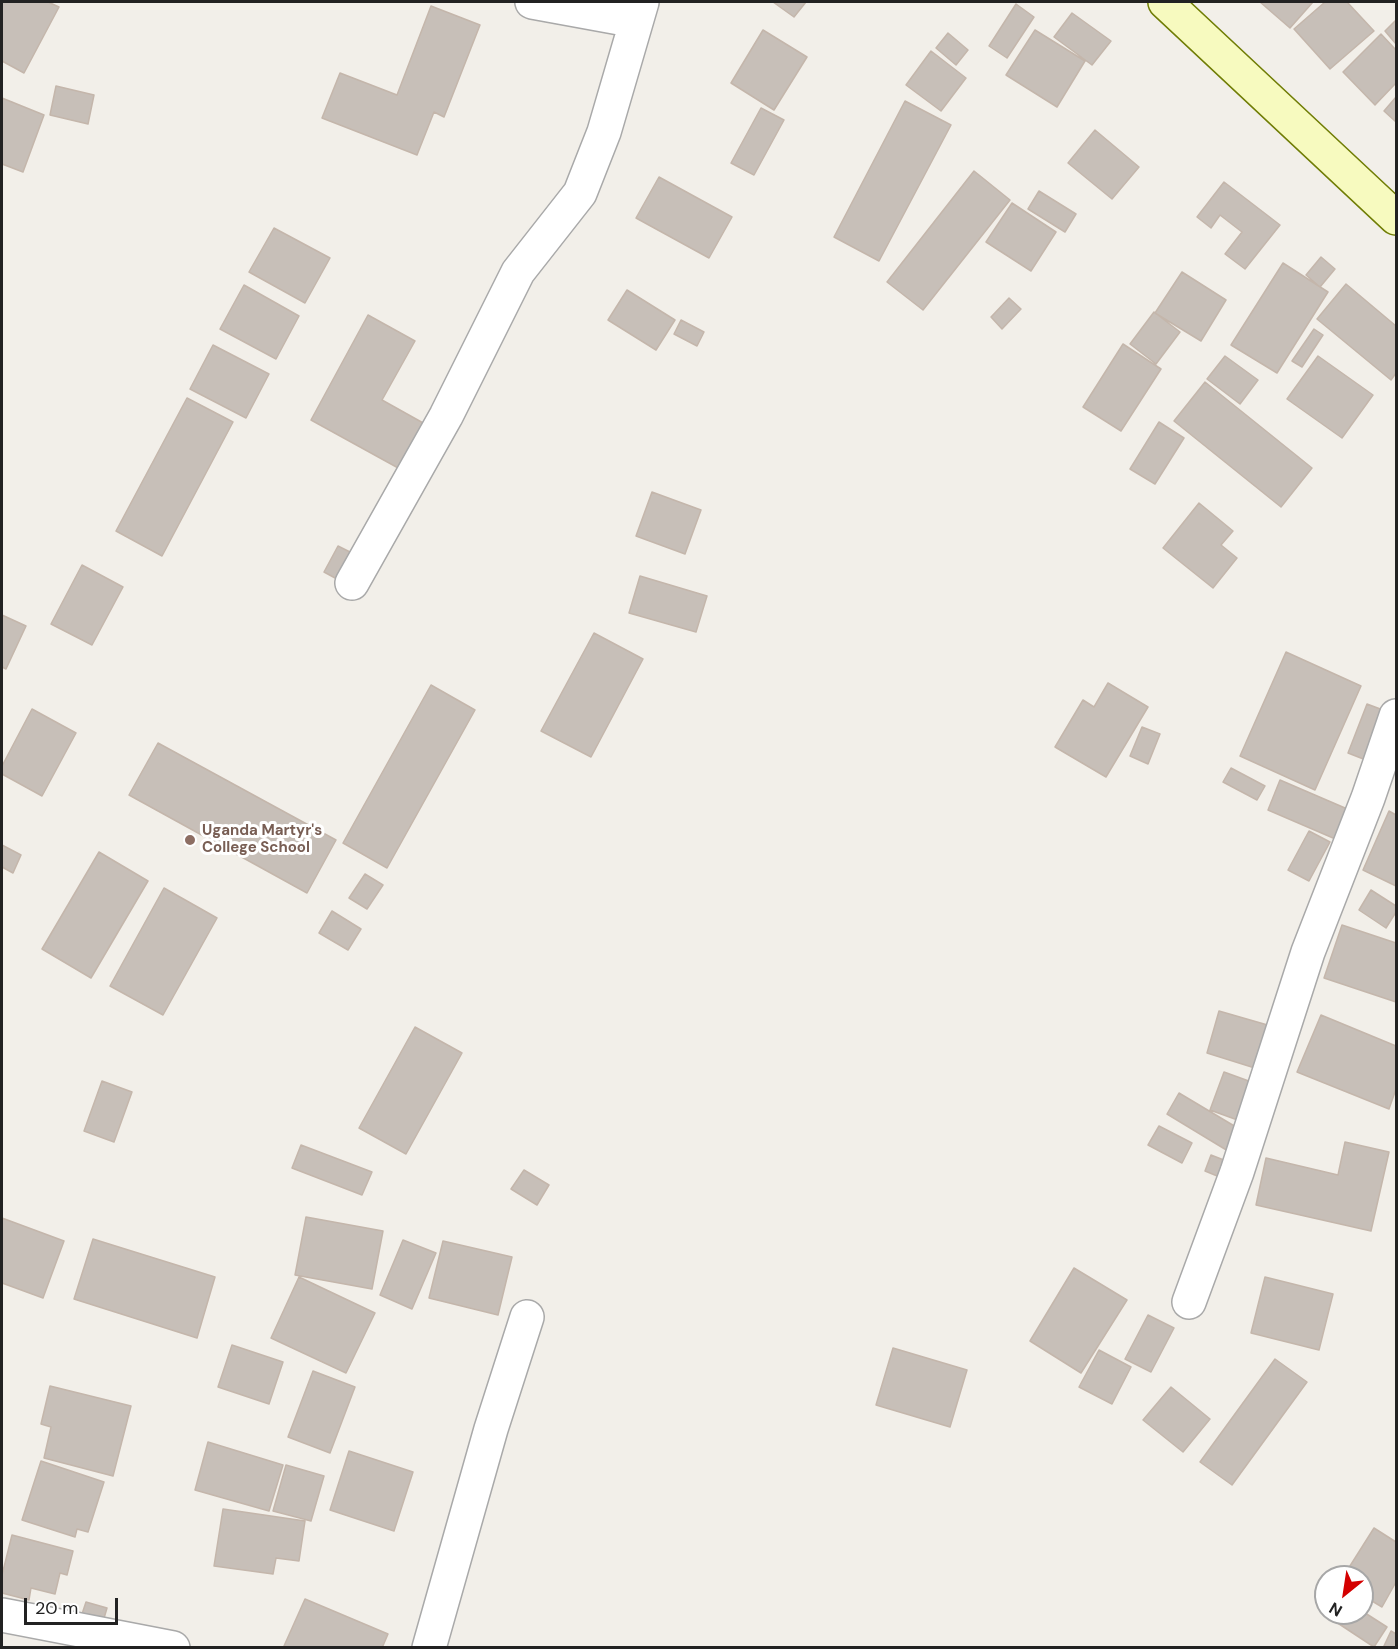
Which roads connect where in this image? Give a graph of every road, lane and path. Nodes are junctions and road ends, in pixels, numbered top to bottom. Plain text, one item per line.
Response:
1 (532, 2) edge
2 (1166, 2) edge
3 (639, 11) edge
4 (1396, 218) edge
5 (352, 583) dead end
6 (1396, 716) edge
7 (1189, 1302) dead end
8 (527, 1317) dead end
9 (2, 1614) edge
10 (173, 1647) edge
11 (429, 1647) edge

1 - 3 street
2 - 4 main road
3 - 5 street
6 - 7 street
8 - 11 street
9 - 10 street

